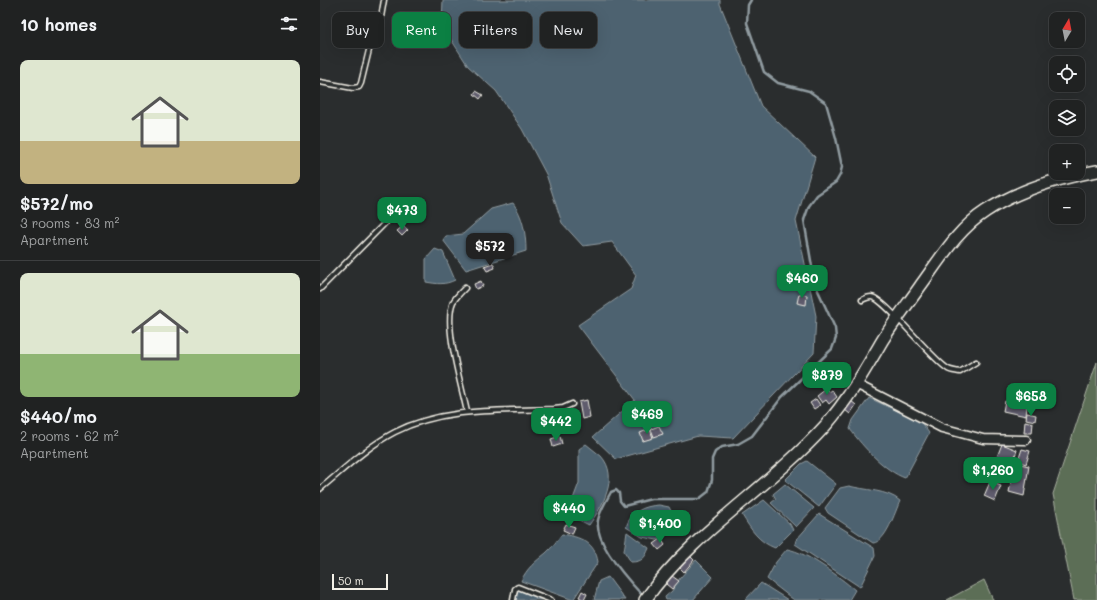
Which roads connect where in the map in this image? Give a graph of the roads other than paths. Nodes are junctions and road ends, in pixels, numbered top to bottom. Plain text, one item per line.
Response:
1 (384, 0) edge
2 (320, 82) edge
3 (1097, 171) edge
4 (386, 223) dead end
5 (465, 288) dead end
6 (320, 289) edge
7 (862, 300) dead end
8 (897, 317) junction
9 (976, 362) dead end
10 (856, 384) junction
11 (572, 404) dead end
12 (467, 412) junction
13 (1026, 440) dead end
14 (320, 489) edge
15 (650, 598) edge
16 (513, 600) edge
17 (551, 600) edge

1 - 2 lane
3 - 8 street
4 - 6 lane
5 - 12 lane
7 - 8 lane
8 - 9 lane
8 - 10 street
10 - 13 street
10 - 15 street
11 - 12 lane
12 - 14 lane
16 - 17 lane

